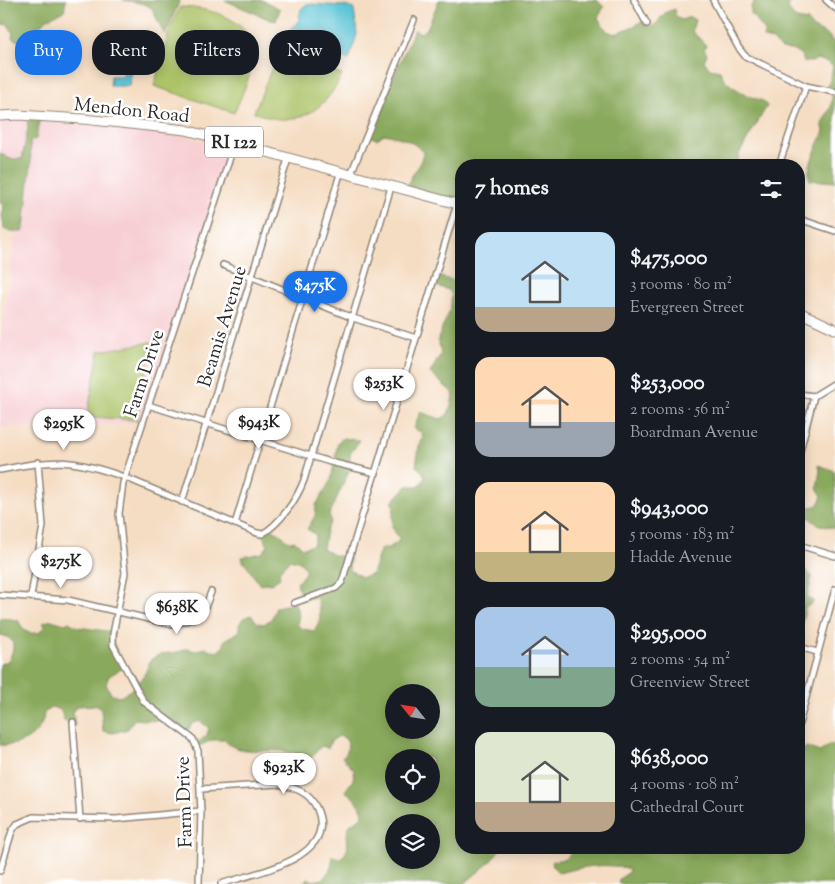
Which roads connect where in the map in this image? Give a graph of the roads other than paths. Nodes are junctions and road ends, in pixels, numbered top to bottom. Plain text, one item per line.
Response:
1 (634, 0) edge
2 (713, 0) edge
3 (826, 0) edge
4 (835, 8) edge
5 (414, 20) dead end
6 (647, 24) dead end
7 (806, 86) junction
8 (835, 92) edge
9 (0, 116) edge
10 (235, 142) junction
11 (288, 159) junction
12 (781, 159) edge
13 (340, 174) junction
14 (349, 176) junction
15 (391, 188) junction
16 (455, 204) edge
17 (455, 217) edge
18 (805, 221) edge
19 (835, 231) edge
20 (223, 265) dead end
21 (252, 276) junction
22 (303, 296) junction
23 (805, 315) edge
24 (353, 318) junction
25 (835, 330) edge
26 (416, 338) junction
27 (835, 383) edge
28 (805, 395) edge
29 (814, 396) junction
30 (148, 405) junction
31 (206, 424) junction
32 (805, 431) edge
33 (260, 439) junction
34 (311, 456) junction
35 (38, 462) junction
36 (0, 470) edge
37 (376, 473) junction
38 (126, 478) junction
39 (182, 502) junction
40 (235, 524) junction
41 (805, 547) edge
42 (835, 556) edge
43 (835, 589) edge
44 (211, 592) dead end
45 (0, 595) edge
46 (32, 596) junction
47 (294, 603) dead end
48 (118, 610) junction
49 (805, 649) edge
50 (817, 652) junction
51 (805, 700) edge
52 (73, 722) dead end
53 (201, 789) junction
54 (201, 811) junction
55 (80, 819) junction
56 (0, 871) edge
57 (199, 884) edge
58 (221, 884) edge

1 - 6 street
2 - 7 street
3 - 4 street
5 - 14 street
7 - 8 street
7 - 12 street
9 - 10 main road, Mendon Road / RI 122
10 - 11 main road, Mendon Road / RI 122
10 - 30 street, Farm Drive
11 - 13 main road, Mendon Road / RI 122
11 - 21 street, Beamis Avenue
13 - 14 main road, Mendon Road / RI 122
13 - 22 street
14 - 15 main road, Mendon Road / RI 122
15 - 16 main road, Mendon Road / RI 122
15 - 24 street
17 - 26 street
18 - 19 street
20 - 21 street
21 - 22 street
21 - 31 street, Beamis Avenue
22 - 24 street
22 - 33 street
23 - 25 main road
24 - 26 street
24 - 34 street
26 - 37 street
27 - 29 street
28 - 29 street
29 - 32 street
30 - 31 street
30 - 38 street, Farm Drive
31 - 33 street
31 - 39 street, Beamis Avenue
33 - 34 street
33 - 40 street
34 - 37 street
34 - 40 street
35 - 36 street
35 - 38 street
35 - 46 street
37 - 47 street
38 - 39 street
38 - 48 street, Farm Drive
39 - 40 street
41 - 42 street
43 - 50 street
44 - 48 street
45 - 46 street
46 - 48 street
48 - 53 street, Farm Drive
49 - 50 street
50 - 51 street
52 - 55 street
53 - 54 street, Farm Drive
53 - 58 street
54 - 55 street
54 - 57 street, Farm Drive
55 - 56 street

